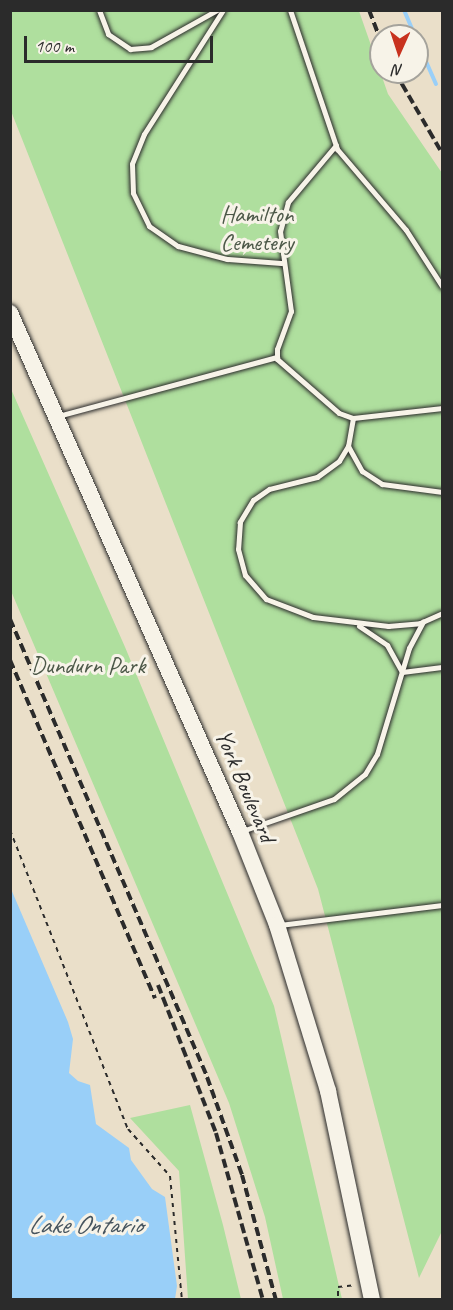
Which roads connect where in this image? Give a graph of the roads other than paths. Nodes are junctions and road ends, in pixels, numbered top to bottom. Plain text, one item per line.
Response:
1 (99, 10) edge
2 (217, 10) edge
3 (224, 10) edge
4 (290, 10) edge
5 (336, 146) junction
6 (282, 262) junction
7 (442, 286) edge
8 (10, 313) edge
9 (277, 357) junction
10 (442, 408) edge
11 (53, 417) junction
12 (353, 418) junction
13 (348, 446) junction
14 (442, 492) edge
15 (442, 613) edge
16 (423, 622) junction
17 (356, 625) junction
18 (442, 667) edge
19 (402, 672) junction
20 (240, 832) junction
21 (442, 905) edge
22 (277, 925) junction
23 (372, 1299) edge

1 - 2 lane
3 - 6 lane
4 - 5 lane
5 - 6 lane
5 - 7 lane
6 - 9 lane
8 - 11 main road, York Boulevard
9 - 11 lane
9 - 12 lane
10 - 12 lane
11 - 20 main road, York Boulevard
12 - 13 lane
13 - 14 lane
13 - 17 lane
15 - 16 lane
16 - 17 lane
16 - 19 lane
17 - 19 lane
18 - 19 lane
19 - 20 lane
20 - 22 main road, York Boulevard
21 - 22 lane
22 - 23 main road, York Boulevard

